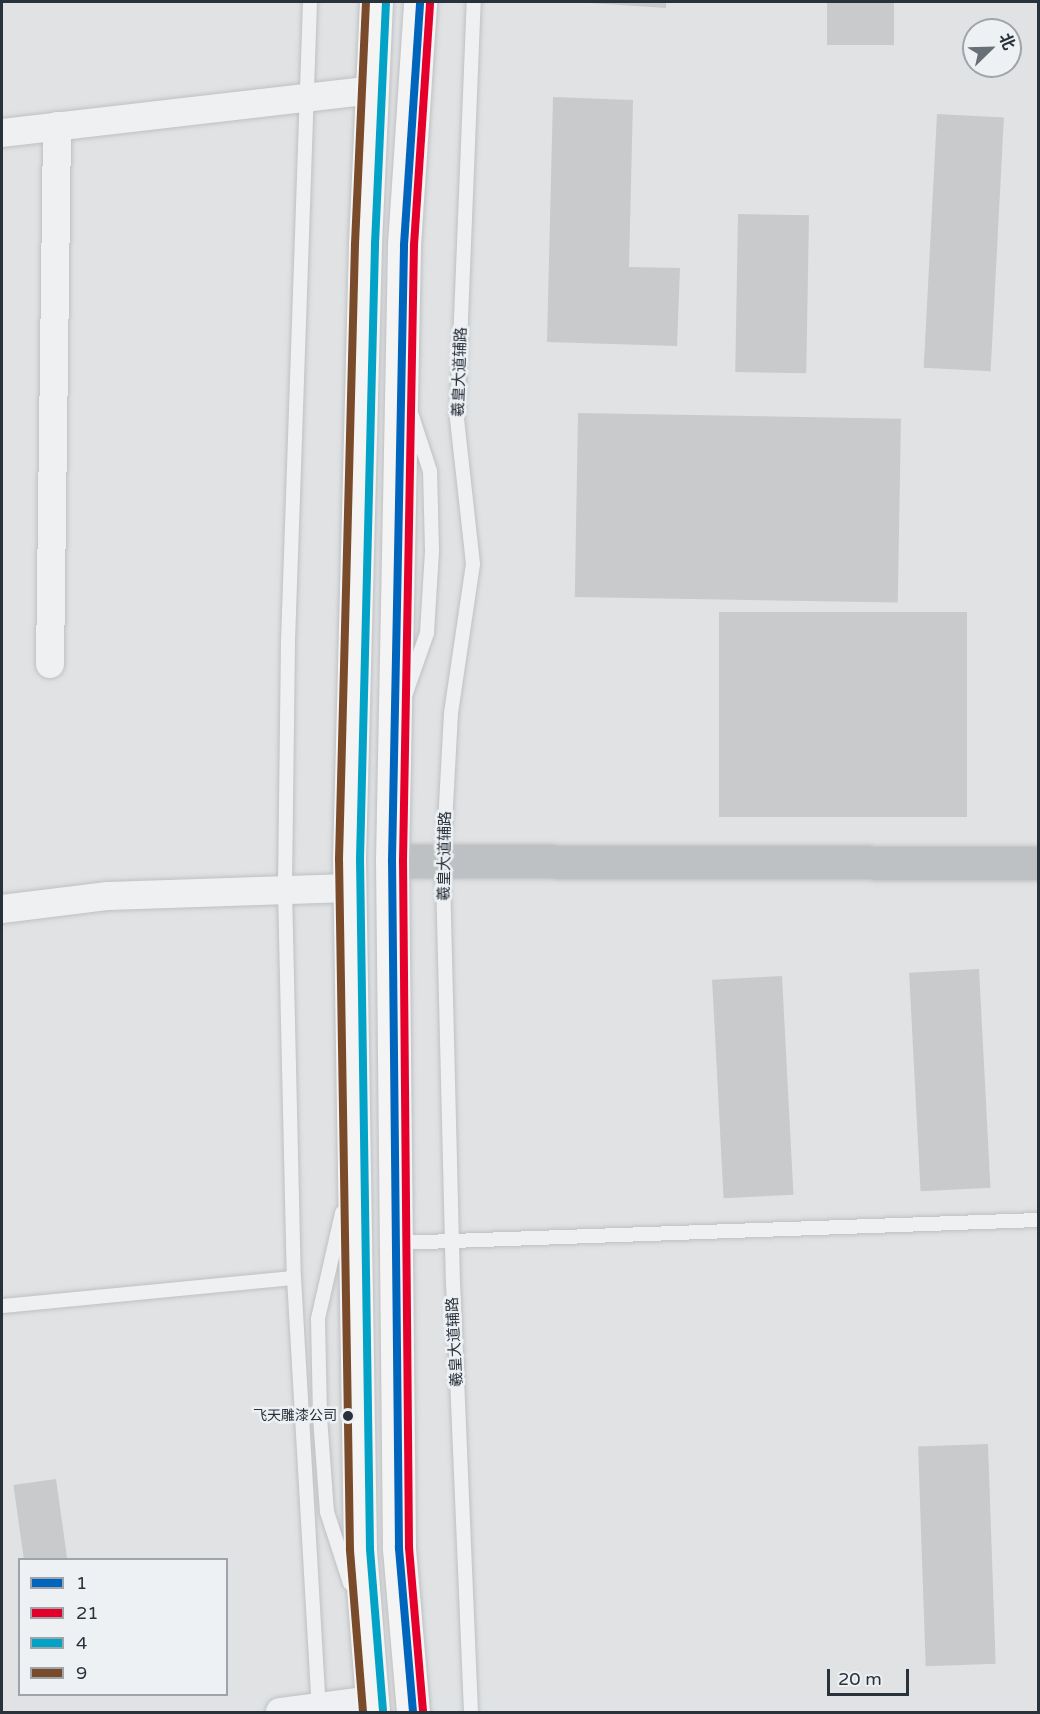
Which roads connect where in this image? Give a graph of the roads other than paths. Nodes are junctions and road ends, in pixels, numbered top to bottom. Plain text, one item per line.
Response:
1 (310, 2) edge
2 (376, 2) edge
3 (420, 2) edge
4 (474, 2) edge
5 (372, 90) junction
6 (305, 98) junction
7 (57, 126) junction
8 (2, 133) edge
9 (50, 664) dead end
10 (393, 861) junction
11 (443, 861) junction
12 (1038, 863) edge
13 (349, 888) junction
14 (285, 890) junction
15 (2, 909) edge
16 (1038, 1220) edge
17 (451, 1242) junction
18 (396, 1244) junction
19 (294, 1278) junction
20 (2, 1306) edge
21 (373, 1706) edge
22 (319, 1710) edge
23 (280, 1713) edge
24 (413, 1713) edge
25 (471, 1713) edge

1 - 6 lane
2 - 5 main road
3 - 10 main road
4 - 11 lane, 羲皇大道辅路
5 - 6 street
5 - 13 main road
6 - 7 street
6 - 14 lane
7 - 8 street
7 - 9 street
10 - 11 street
10 - 18 main road
11 - 12 street
11 - 17 lane, 羲皇大道辅路
13 - 14 street
13 - 21 main road
14 - 15 street
14 - 19 lane
16 - 17 lane
17 - 18 lane
17 - 25 lane, 羲皇大道辅路
18 - 24 main road
19 - 20 lane
19 - 22 lane
21 - 22 street
22 - 23 street

